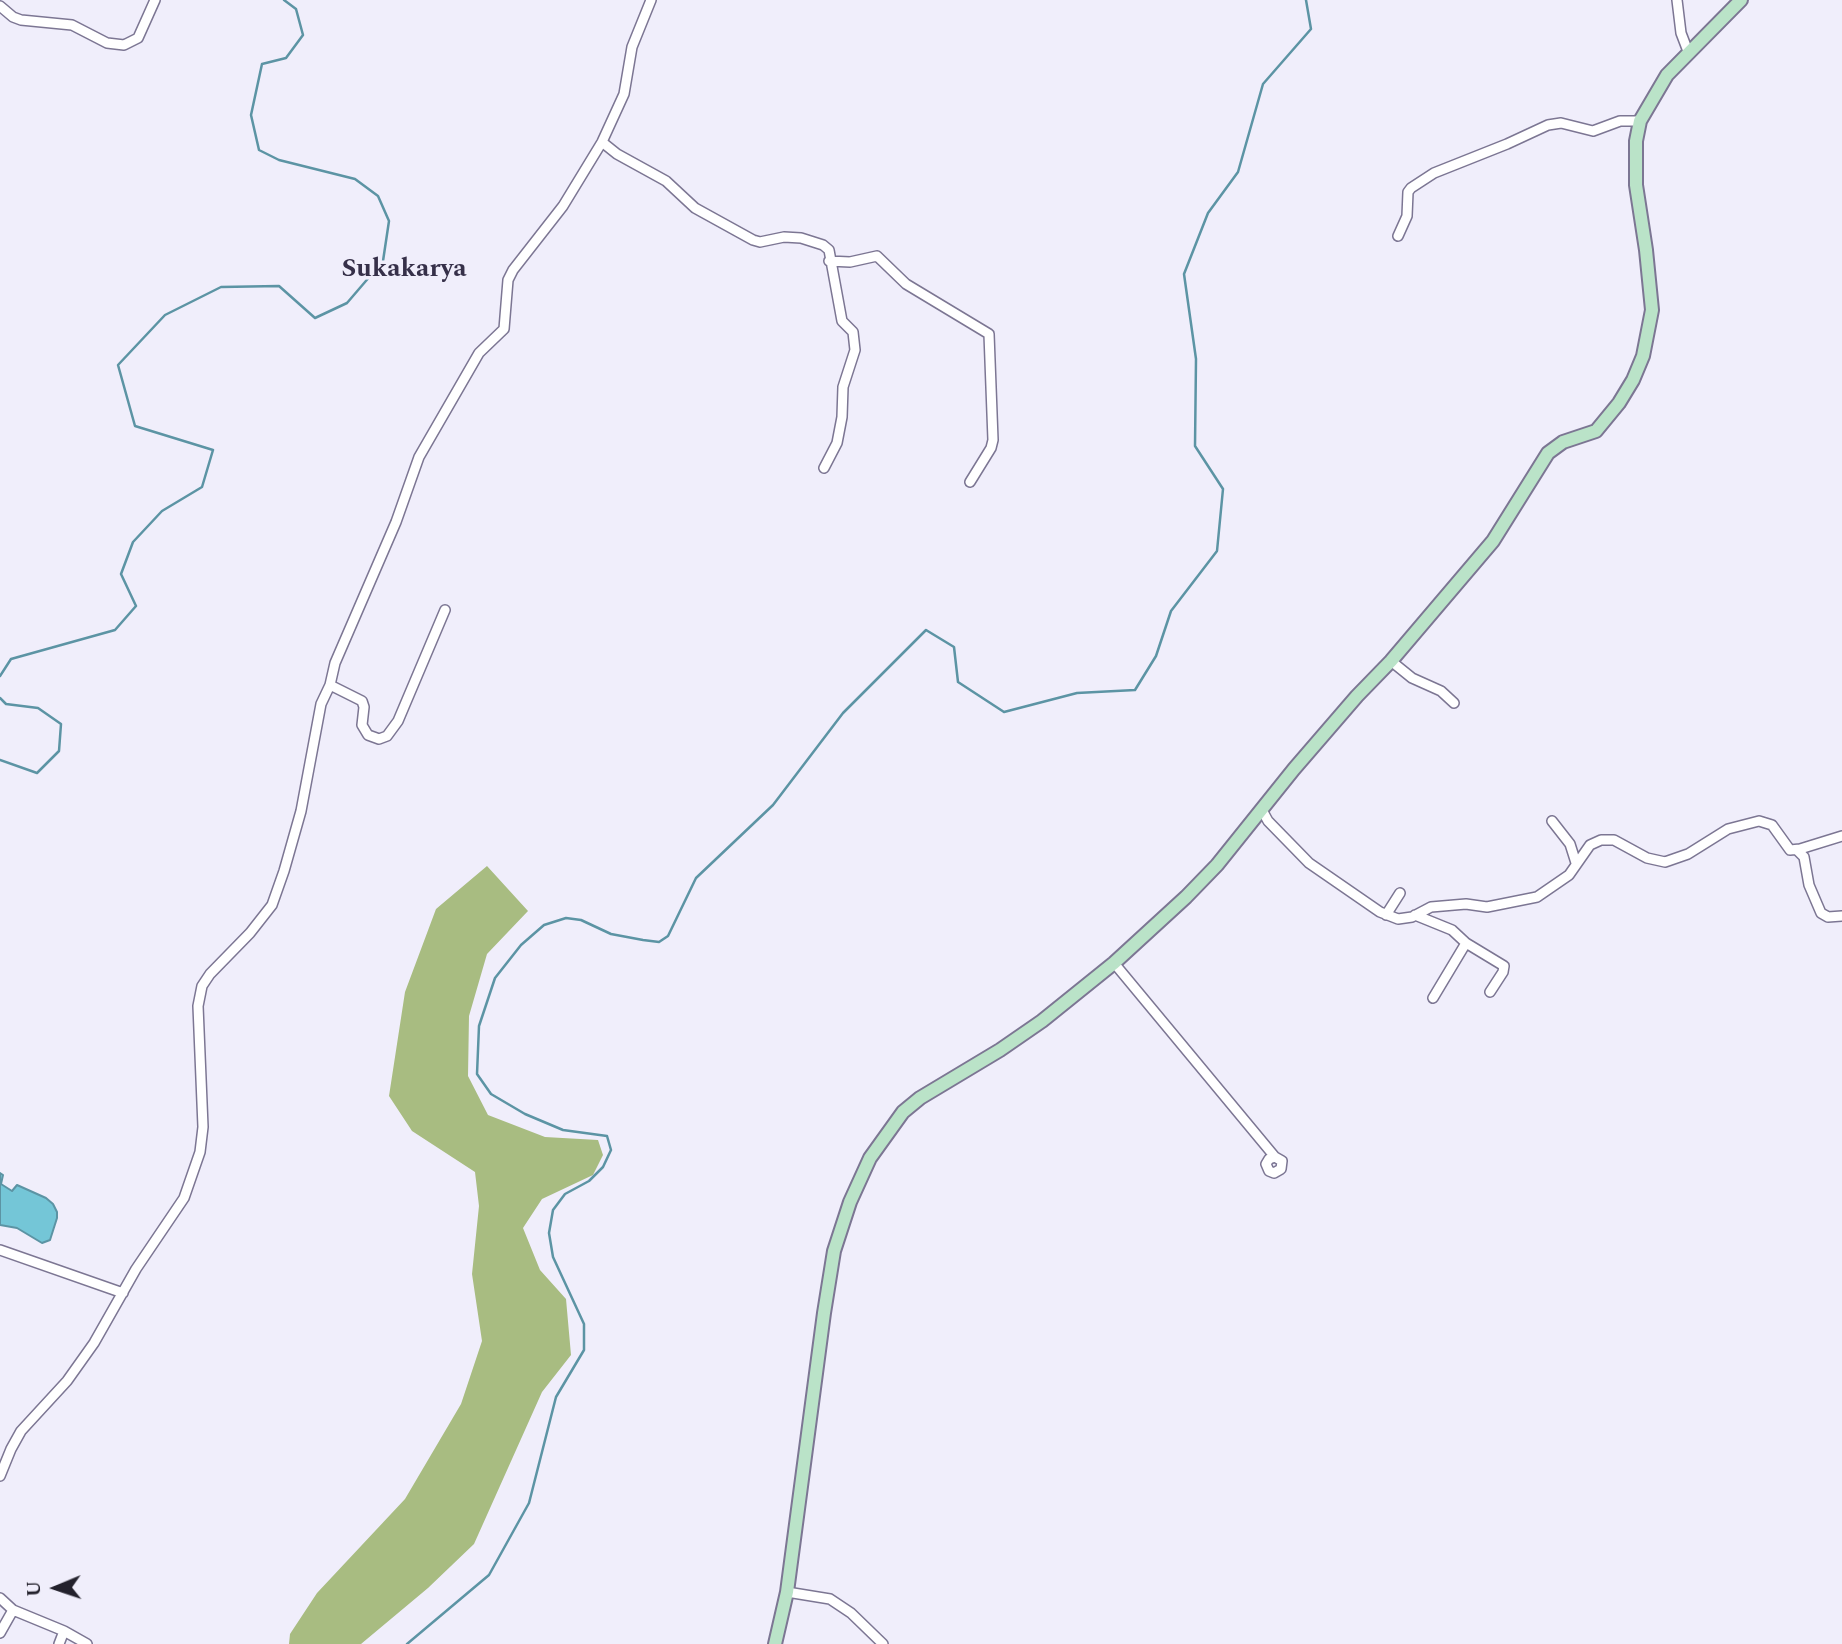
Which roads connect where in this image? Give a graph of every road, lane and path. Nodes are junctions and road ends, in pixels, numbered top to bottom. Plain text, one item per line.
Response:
1 (156, 0) edge
2 (651, 0) edge
3 (1676, 0) edge
4 (1741, 0) edge
5 (0, 6) edge
6 (1689, 54) junction
7 (1640, 121) junction
8 (602, 142) junction
9 (1398, 236) dead end
10 (829, 261) junction
11 (824, 468) dead end
12 (970, 482) dead end
13 (445, 610) dead end
14 (1391, 661) junction
15 (330, 685) junction
16 (1454, 703) dead end
17 (1262, 810) junction
18 (1552, 821) dead end
19 (1842, 836) edge
20 (1797, 850) junction
21 (1576, 863) junction
22 (1400, 893) dead end
23 (1386, 915) junction
24 (1415, 915) junction
25 (1842, 916) edge
26 (1466, 943) junction
27 (1114, 963) junction
28 (1490, 992) dead end
29 (1433, 998) dead end
30 (1275, 1157) dead end
31 (0, 1250) edge
32 (123, 1293) junction
33 (0, 1476) edge
34 (787, 1592) junction
35 (0, 1598) edge
36 (13, 1610) junction
37 (64, 1631) junction
38 (0, 1633) edge
39 (59, 1644) edge
40 (87, 1644) edge
41 (775, 1644) edge
42 (883, 1644) edge

1 - 5 street
2 - 8 street
3 - 6 street
4 - 6 street
6 - 7 street
7 - 9 street
7 - 14 street
8 - 10 street
8 - 15 street
10 - 11 street
10 - 12 street
13 - 15 street
14 - 16 street
14 - 17 street
15 - 32 street
17 - 23 street
17 - 27 street
18 - 21 street
19 - 20 street
20 - 21 street
20 - 25 street
21 - 24 street
22 - 23 street
23 - 24 street
24 - 26 street
26 - 28 street
26 - 29 street
27 - 30 street
27 - 34 street
31 - 32 street
32 - 33 street
34 - 41 street
34 - 42 street
35 - 36 street
36 - 37 street
36 - 38 street
37 - 39 street
37 - 40 street

